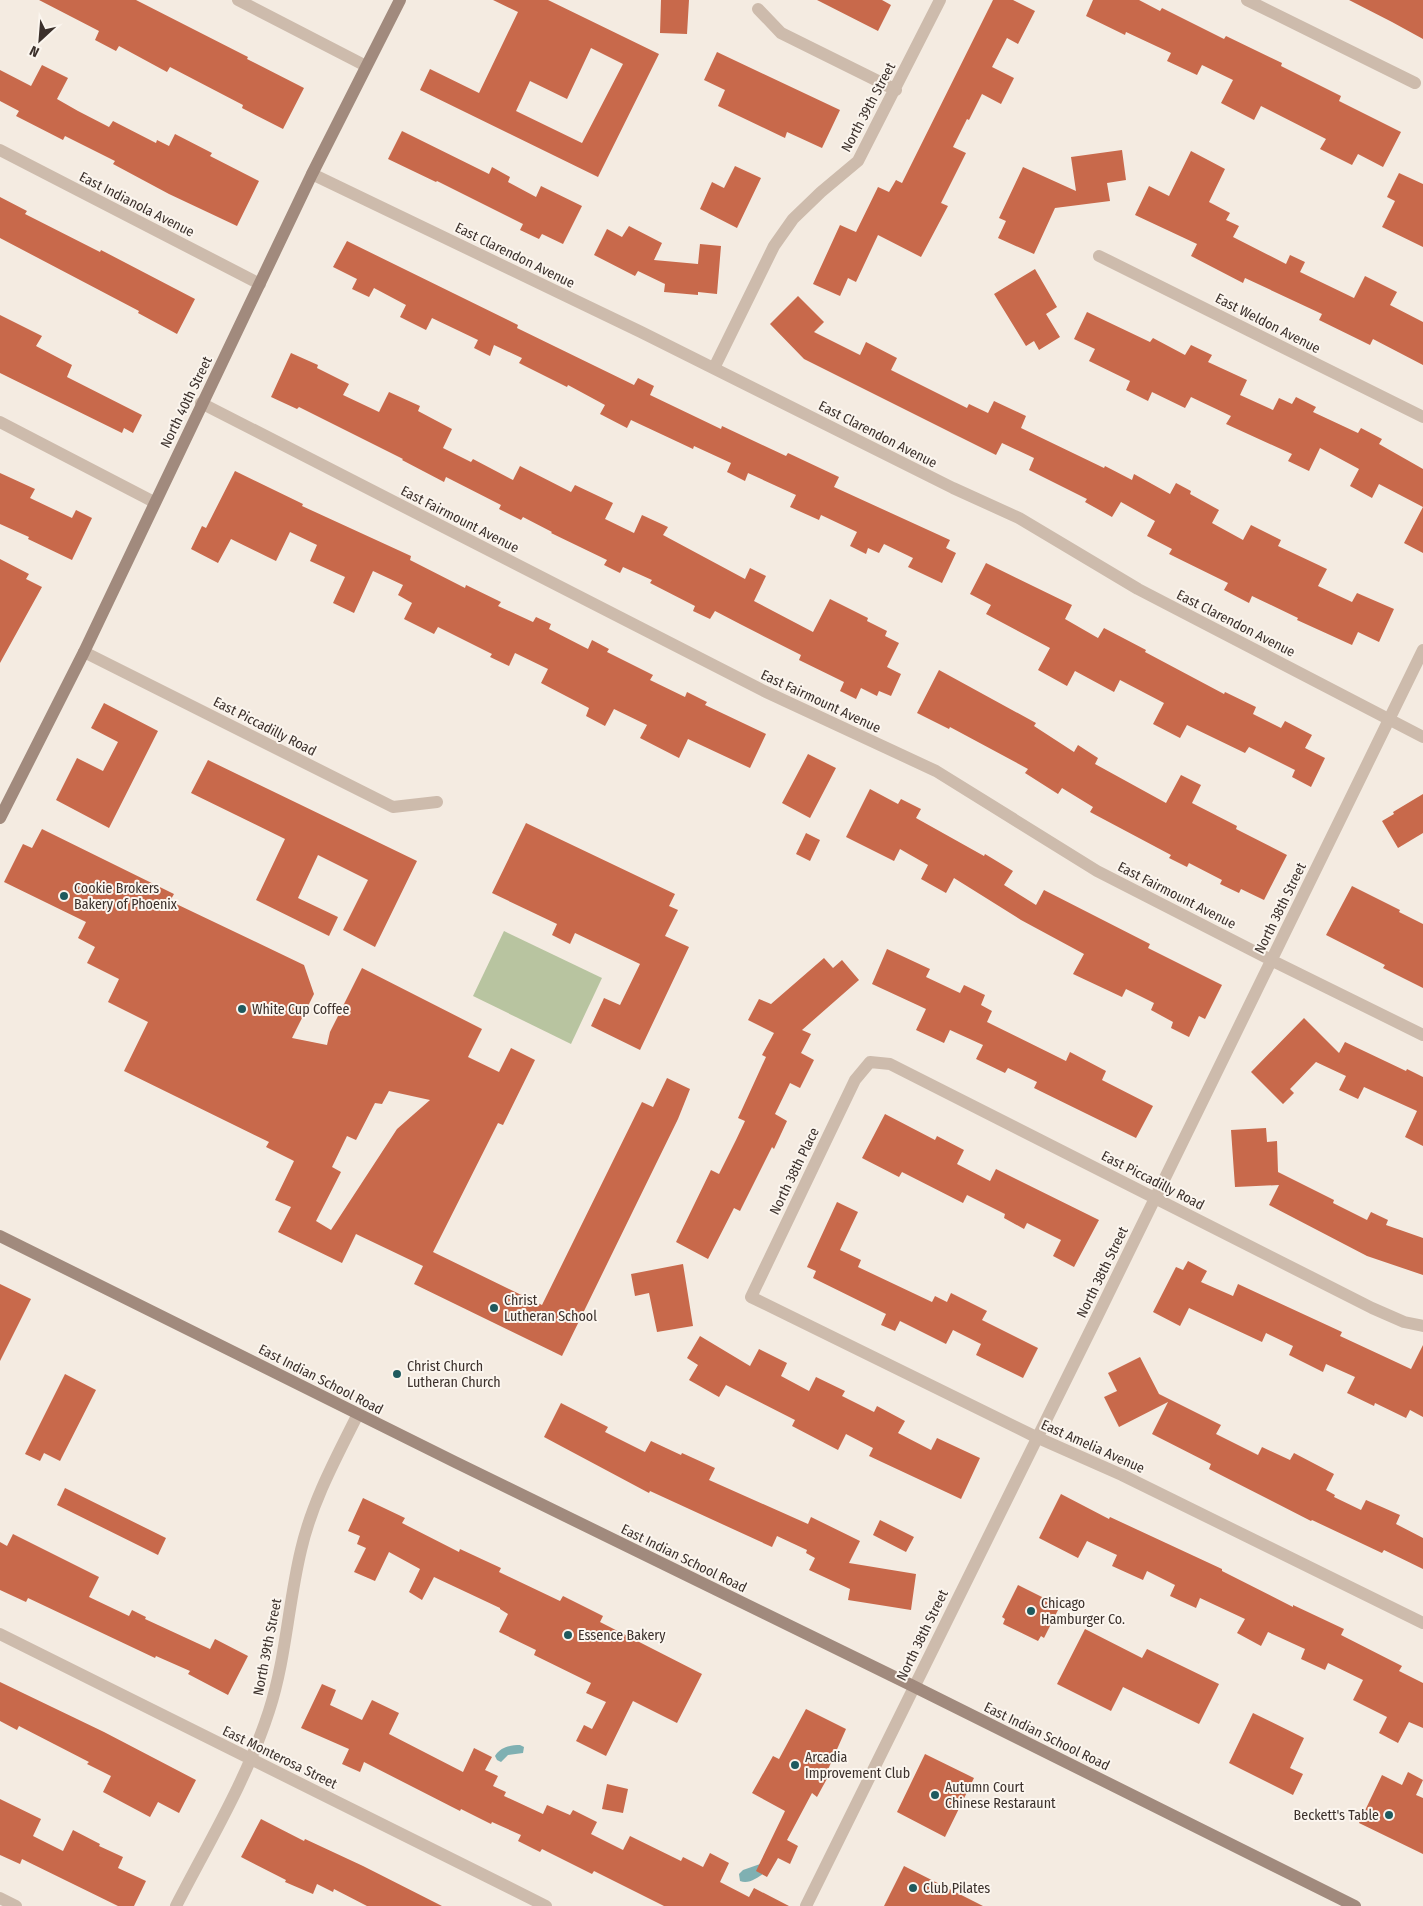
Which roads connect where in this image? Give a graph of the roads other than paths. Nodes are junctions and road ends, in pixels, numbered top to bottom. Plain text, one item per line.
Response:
1 (238, 0) edge
2 (400, 0) edge
3 (940, 0) edge
4 (1247, 0) edge
5 (259, 5) edge
6 (758, 9) dead end
7 (366, 66) junction
8 (1415, 83) dead end
9 (896, 90) junction
10 (0, 150) edge
11 (312, 174) junction
12 (1099, 256) dead end
13 (260, 284) junction
14 (714, 368) junction
15 (201, 403) junction
16 (1423, 418) edge
17 (0, 422) edge
18 (154, 502) junction
19 (1423, 650) edge
20 (84, 652) junction
21 (1389, 720) junction
22 (1423, 737) edge
23 (437, 802) dead end
24 (0, 818) edge
25 (1272, 960) junction
26 (1423, 1035) edge
27 (870, 1062) joint
28 (1154, 1198) junction
29 (0, 1236) edge
30 (751, 1297) joint
31 (1423, 1326) edge
32 (358, 1414) junction
33 (1036, 1437) junction
34 (1423, 1623) edge
35 (0, 1634) edge
36 (913, 1686) junction
37 (252, 1760) junction
38 (0, 1898) edge
39 (16, 1906) edge
40 (176, 1906) edge
41 (546, 1906) edge
42 (806, 1906) edge
43 (1355, 1906) edge

1 - 5 street
2 - 7 main road, North 40th Street
3 - 9 street, North 39th Street
4 - 8 street
5 - 7 street
6 - 9 street
7 - 11 main road, North 40th Street
9 - 14 street, North 39th Street
10 - 13 street, East Indianola Avenue
11 - 13 main road, North 40th Street
11 - 14 street, East Clarendon Avenue
12 - 16 street, East Weldon Avenue
13 - 15 main road, North 40th Street
14 - 21 street, East Clarendon Avenue
15 - 18 main road, North 40th Street
15 - 25 street, East Fairmount Avenue
17 - 18 street
18 - 20 main road, North 40th Street
19 - 21 street, North 38th Street
20 - 23 street, East Piccadilly Road
20 - 24 main road, North 40th Street
21 - 22 street, East Clarendon Avenue
21 - 25 street, North 38th Street
25 - 26 street, East Fairmount Avenue
25 - 28 street, North 38th Street
27 - 28 street, East Piccadilly Road
27 - 30 street, North 38th Place
28 - 31 street, East Piccadilly Road
28 - 33 street, North 38th Street
29 - 32 main road, East Indian School Road
30 - 33 street, East Amelia Avenue
32 - 36 main road, East Indian School Road
32 - 37 street, North 39th Street
33 - 34 street, East Amelia Avenue
33 - 36 street, North 38th Street
35 - 37 street, East Monterosa Street
36 - 42 street, North 38th Street
36 - 43 main road, East Indian School Road
37 - 40 street, North 39th Street
37 - 41 street, East Monterosa Street
38 - 39 street

